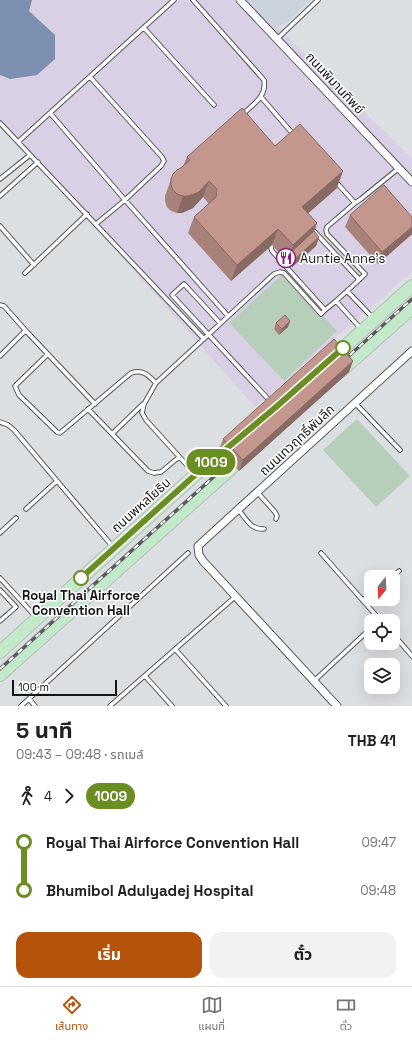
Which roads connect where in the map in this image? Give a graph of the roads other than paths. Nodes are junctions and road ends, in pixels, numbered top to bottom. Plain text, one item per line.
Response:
1 (174, 0) edge
2 (193, 0) edge
3 (240, 0) edge
4 (318, 0) edge
5 (144, 28) junction
6 (277, 39) junction
7 (90, 77) junction
8 (261, 98) junction
9 (214, 105) dead end
10 (50, 113) junction
11 (240, 116) edge
12 (0, 123) edge
13 (296, 138) edge
14 (18, 142) junction
15 (30, 155) junction
16 (38, 162) junction
17 (399, 168) junction
18 (331, 176) edge
19 (0, 179) edge
20 (412, 182) edge
21 (0, 196) edge
22 (125, 200) junction
23 (355, 203) junction
24 (87, 214) junction
25 (307, 223) edge
26 (96, 224) junction
27 (0, 226) edge
28 (272, 245) edge
29 (34, 265) junction
30 (25, 273) dead end
31 (358, 281) junction
32 (412, 286) edge
33 (347, 291) junction
34 (336, 300) junction
35 (0, 305) edge
36 (412, 308) edge
37 (326, 310) junction
38 (228, 316) junction
39 (374, 320) junction
40 (220, 323) junction
41 (362, 331) junction
42 (27, 332) junction
43 (208, 335) junction
44 (204, 339) junction
45 (374, 342) junction
46 (412, 351) edge
47 (48, 354) junction
48 (0, 356) edge
49 (320, 368) edge
50 (332, 379) edge
51 (156, 383) junction
52 (355, 402) junction
53 (95, 404) junction
54 (144, 404) junction
55 (274, 407) edge
56 (88, 409) junction
57 (0, 422) edge
58 (112, 434) junction
59 (244, 435) edge
60 (256, 446) edge
61 (400, 450) dead end
62 (179, 457) junction
63 (195, 475) junction
64 (57, 481) junction
65 (257, 492) junction
66 (26, 509) dead end
67 (238, 509) junction
68 (16, 518) dead end
69 (276, 519) dead end
70 (264, 529) dead end
71 (0, 533) edge
72 (114, 548) junction
73 (188, 553) dead end
74 (321, 553) dead end
75 (0, 578) edge
76 (0, 590) edge
77 (236, 596) junction
78 (363, 600) joint
79 (374, 614) edge
80 (37, 618) junction
81 (0, 621) edge
82 (364, 635) edge
83 (400, 642) edge
84 (175, 649) junction
85 (0, 652) edge
86 (412, 656) edge
87 (0, 675) edge
88 (145, 676) junction
89 (314, 681) junction
90 (29, 699) junction
91 (21, 706) edge
92 (35, 706) edge
93 (110, 706) edge
94 (172, 706) edge
95 (226, 706) edge
96 (337, 706) edge

1 - 5 lane
2 - 8 lane
3 - 6 street, ถนนพิมานทิพย์
4 - 6 lane
5 - 7 lane
5 - 9 lane
6 - 17 street, ถนนพิมานทิพย์
7 - 10 lane
7 - 22 lane
8 - 11 lane
8 - 13 lane
10 - 14 lane
10 - 22 lane
12 - 14 lane
14 - 15 lane
15 - 16 lane
15 - 19 lane
16 - 21 lane
16 - 24 lane
17 - 20 street, ถนนพิมานทิพย์
17 - 23 lane
18 - 23 lane
22 - 26 lane
22 - 38 lane
23 - 31 lane
24 - 26 lane
24 - 29 lane
25 - 31 lane
26 - 44 lane
27 - 29 lane
28 - 37 lane
29 - 30 lane
31 - 33 lane
32 - 39 main road
33 - 34 lane
33 - 39 lane
34 - 37 lane
34 - 41 lane
35 - 42 lane
36 - 45 main road
37 - 38 lane
38 - 40 lane
39 - 41 main road
40 - 43 lane
40 - 43 lane
41 - 45 main road
41 - 49 main road
42 - 47 lane
42 - 48 lane
43 - 44 lane
43 - 55 lane
44 - 51 lane
45 - 50 main road
46 - 52 street, ถนนเทวฤทธิ์พันลึก
47 - 53 lane
47 - 56 lane
51 - 53 lane
51 - 54 lane
52 - 61 lane
52 - 65 street, ถนนเทวฤทธิ์พันลึก
53 - 56 lane
54 - 58 lane
54 - 62 lane
56 - 58 lane
57 - 64 lane
58 - 62 lane
59 - 63 main road, ถนนพหลโยธิน
60 - 87 main road
62 - 63 lane
63 - 72 main road, ถนนพหลโยธิน
64 - 66 lane
64 - 72 lane
65 - 67 street, ถนนเทวฤทธิ์พันลึก
65 - 69 lane
67 - 70 lane
67 - 77 street, ถนนเทวฤทธิ์พันลึก
68 - 71 lane
72 - 80 main road, ถนนพหลโยธิน
73 - 90 lane
74 - 78 lane
75 - 80 lane
76 - 81 lane
77 - 84 lane
77 - 89 street
78 - 79 lane
80 - 85 main road, ถนนพหลโยธิน
82 - 89 lane
83 - 86 lane
84 - 88 lane
84 - 95 lane
88 - 93 lane
88 - 94 lane
89 - 96 street
90 - 91 lane
90 - 92 lane

